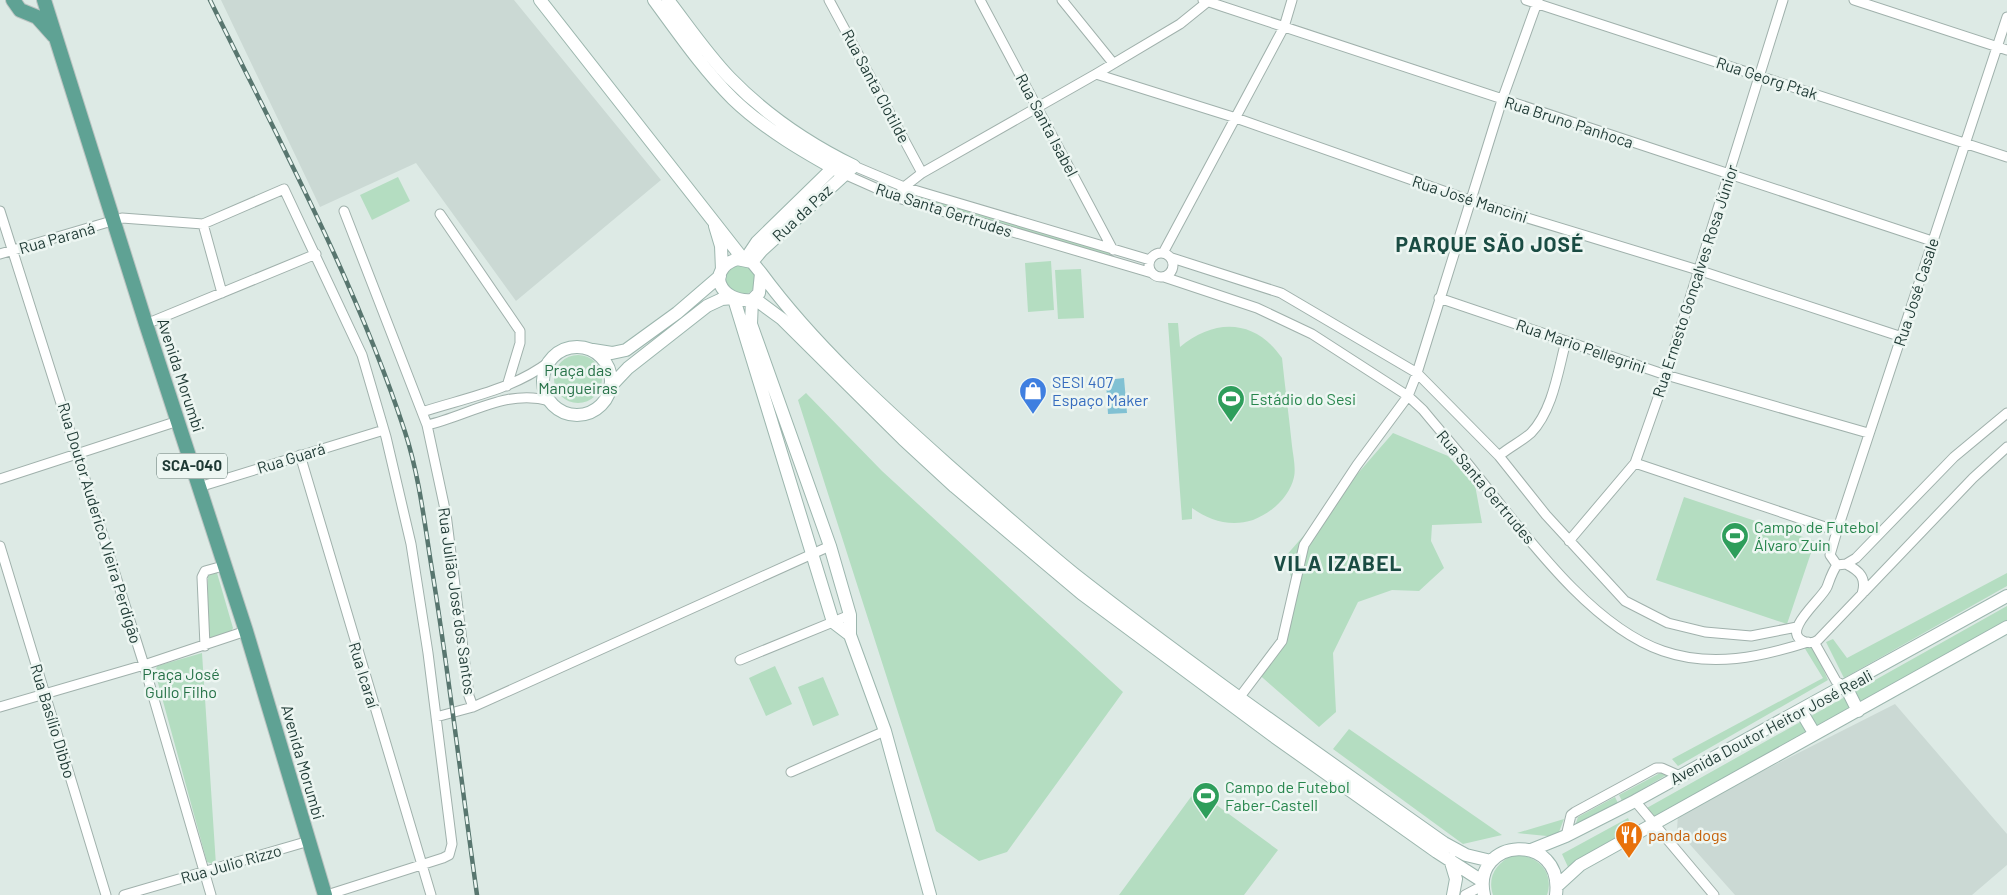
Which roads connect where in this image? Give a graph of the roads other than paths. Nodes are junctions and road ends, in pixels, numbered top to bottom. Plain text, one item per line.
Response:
1 (42, 0) edge
2 (540, 0) edge
3 (654, 0) edge
4 (668, 0) edge
5 (829, 0) edge
6 (980, 0) edge
7 (1062, 0) edge
8 (1292, 0) edge
9 (1526, 0) edge
10 (1783, 0) edge
11 (1854, 0) edge
12 (0, 1) edge
13 (1204, 1) edge
14 (1538, 2) edge
15 (19, 7) edge
16 (2007, 17) edge
17 (1284, 27) junction
18 (55, 38) junction
19 (1997, 47) junction
20 (2007, 50) edge
21 (1113, 64) junction
22 (1096, 74) junction
23 (1760, 76) junction
24 (1502, 100) junction
25 (1038, 108) junction
26 (1234, 117) junction
27 (1965, 142) junction
28 (2007, 157) edge
29 (843, 167) junction
30 (922, 173) junction
31 (1729, 175) junction
32 (904, 187) junction
33 (898, 198) junction
34 (1472, 201) junction
35 (344, 210) dead end
36 (0, 211) edge
37 (440, 214) dead end
38 (709, 215) junction
39 (114, 222) junction
40 (203, 224) junction
41 (1932, 241) junction
42 (1113, 250) junction
43 (12, 251) junction
44 (0, 254) edge
45 (316, 254) junction
46 (1168, 256) junction
47 (747, 260) junction
48 (1150, 260) junction
49 (1698, 270) junction
50 (721, 273) junction
51 (760, 273) junction
52 (1152, 273) junction
53 (1164, 277) junction
54 (222, 293) junction
55 (733, 298) junction
56 (1439, 298) junction
57 (754, 300) junction
58 (146, 324) junction
59 (1902, 337) junction
60 (1566, 341) junction
61 (590, 349) junction
62 (549, 362) junction
63 (1417, 373) junction
64 (1666, 375) junction
65 (507, 386) junction
66 (611, 386) junction
67 (1408, 396) junction
68 (550, 400) junction
69 (422, 412) junction
70 (2007, 413) edge
71 (178, 421) junction
72 (426, 425) junction
73 (384, 430) junction
74 (1868, 433) junction
75 (2007, 447) edge
76 (78, 453) junction
77 (300, 455) junction
78 (1498, 456) junction
79 (1635, 463) junction
80 (0, 479) edge
81 (199, 486) junction
82 (1837, 531) junction
83 (1569, 540) junction
84 (0, 546) edge
85 (830, 546) junction
86 (811, 556) junction
87 (1842, 565) junction
88 (223, 566) junction
89 (1862, 594) junction
90 (2007, 596) edge
91 (850, 615) junction
92 (833, 622) junction
93 (1797, 627) junction
94 (2007, 627) edge
95 (246, 631) junction
96 (850, 635) junction
97 (1811, 642) junction
98 (205, 646) junction
99 (740, 660) dead end
100 (144, 665) junction
101 (1846, 687) junction
102 (45, 694) junction
103 (1239, 698) junction
104 (473, 707) junction
105 (0, 708) edge
106 (1802, 711) junction
107 (1858, 711) junction
108 (436, 717) junction
109 (885, 731) junction
110 (1814, 733) junction
111 (791, 772) dead end
112 (1680, 776) junction
113 (1635, 802) junction
114 (1653, 824) junction
115 (1566, 836) junction
116 (309, 841) junction
117 (1531, 850) junction
118 (1450, 859) junction
119 (1491, 861) junction
120 (421, 865) junction
121 (204, 872) junction
122 (1483, 887) edge
123 (1556, 890) edge
124 (106, 895) edge
125 (124, 895) edge
126 (211, 895) edge
127 (326, 895) edge
128 (431, 895) edge
129 (930, 895) edge
130 (1453, 895) edge
131 (1464, 895) edge
132 (1714, 895) edge

1 - 15 main road
1 - 18 main road, Avenida Morumbi / SCA-040
2 - 38 street
3 - 29 street, Rua Santa Gertrudes
4 - 29 street, Rua Santa Gertrudes
5 - 30 street, Rua Santa Clotilde
6 - 25 street, Rua Santa Isabel
7 - 21 street
8 - 17 street
9 - 14 street, Rua Georg Ptak
10 - 23 street, Rua Ernesto Gonçalves Rosa Júnior
11 - 19 street
12 - 15 main road, Avenida Morumbi
13 - 17 street, Rua Bruno Panhoca
13 - 21 street
14 - 23 street, Rua Georg Ptak
14 - 24 street
15 - 18 main road, Avenida Morumbi / SCA-040
16 - 19 street, Rua José Casale
17 - 24 street, Rua Bruno Panhoca
17 - 26 street
18 - 39 main road, Avenida Morumbi / SCA-040
19 - 20 street
19 - 27 street, Rua José Casale
21 - 22 street
22 - 25 street
22 - 26 street, Rua José Mancini
23 - 27 street, Rua Georg Ptak
23 - 31 street, Rua Ernesto Gonçalves Rosa Júnior
24 - 31 street, Rua Bruno Panhoca
24 - 34 street
25 - 30 street
25 - 42 street, Rua Santa Isabel
26 - 34 street, Rua José Mancini
26 - 46 street
27 - 28 street, Rua Georg Ptak
27 - 41 street, Rua José Casale
29 - 32 street, Rua Santa Gertrudes
29 - 33 street, Rua Santa Gertrudes
29 - 47 street, Rua da Paz
30 - 32 street
31 - 41 street, Rua Bruno Panhoca
31 - 49 street, Rua Ernesto Gonçalves Rosa Júnior
32 - 33 street
32 - 42 street, Rua Santa Gertrudes
33 - 52 street, Rua Santa Gertrudes
34 - 49 street, Rua José Mancini
34 - 56 street
35 - 69 street, Rua Julião José dos Santos
36 - 43 street, Rua Doutor Auderico Vieira Perdigão
37 - 65 street
38 - 47 street
38 - 50 street
39 - 40 street, Rua Paraná
39 - 43 street, Rua Paraná
39 - 58 main road, Avenida Morumbi / SCA-040
40 - 45 street
40 - 54 street
41 - 59 street, Rua José Casale
42 - 48 street, Rua Santa Gertrudes
43 - 44 street, Rua Paraná
43 - 76 street, Rua Doutor Auderico Vieira Perdigão
45 - 54 street
45 - 73 street
46 - 48 street
46 - 53 street
46 - 63 street, Rua Santa Gertrudes
47 - 50 street
47 - 51 street
48 - 52 street
49 - 59 street, Rua José Mancini
49 - 64 street, Rua Ernesto Gonçalves Rosa Júnior
50 - 55 street
50 - 61 street
51 - 57 street
51 - 103 street
52 - 53 street
53 - 67 street, Rua Santa Gertrudes
54 - 58 street
55 - 57 street
55 - 66 street
55 - 86 street
56 - 60 street, Rua Mario Pellegrini
56 - 63 street
57 - 85 street
57 - 118 street
58 - 71 main road, Avenida Morumbi / SCA-040
59 - 74 street, Rua José Casale
60 - 64 street, Rua Mario Pellegrini
60 - 78 street
61 - 62 street
61 - 66 street
62 - 65 street
62 - 68 street
63 - 67 street
63 - 78 street, Rua Santa Gertrudes
64 - 74 street, Rua Mario Pellegrini
64 - 79 street, Rua Ernesto Gonçalves Rosa Júnior
65 - 69 street
66 - 68 street
67 - 97 street, Rua Santa Gertrudes
67 - 103 street
68 - 72 street
69 - 72 street, Rua Julião José dos Santos
70 - 87 street
71 - 76 street
71 - 81 main road, Avenida Morumbi / SCA-040
72 - 104 street, Rua Julião José dos Santos
73 - 77 street, Rua Guará
73 - 108 street
74 - 82 street, Rua José Casale
75 - 89 street
76 - 80 street
76 - 100 street, Rua Doutor Auderico Vieira Perdigão
77 - 81 street, Rua Guará
77 - 120 street, Rua Icaraí
78 - 83 street, Rua Santa Gertrudes
79 - 82 street
79 - 83 street, Rua Ernesto Gonçalves Rosa Júnior
81 - 88 main road, Avenida Morumbi / SCA-040
82 - 87 street, Rua José Casale
83 - 93 street, Rua Santa Gertrudes
84 - 102 street, Rua Basílio Dibbo
85 - 86 street, Rua Julião José dos Santos
85 - 91 street
86 - 92 street
86 - 104 street, Rua Julião José dos Santos
87 - 89 street
87 - 93 street
88 - 95 main road, Avenida Morumbi / SCA-040
88 - 98 street
89 - 97 street
90 - 101 street, Avenida Doutor Heitor José Reali
91 - 92 street
91 - 96 street
92 - 96 street
92 - 99 street
93 - 97 street
94 - 107 street, Avenida Doutor Heitor José Reali
95 - 98 street
95 - 116 main road, Avenida Morumbi / SCA-040
96 - 109 street
97 - 101 street
98 - 100 street
100 - 102 street
100 - 121 street, Rua Doutor Auderico Vieira Perdigão
101 - 106 street, Avenida Doutor Heitor José Reali
101 - 107 street
102 - 105 street
102 - 124 street, Rua Basílio Dibbo
103 - 119 street
104 - 108 street
106 - 110 street
106 - 112 street, Avenida Doutor Heitor José Reali
107 - 110 street, Avenida Doutor Heitor José Reali
108 - 120 street
109 - 111 street
109 - 129 street
110 - 114 street, Avenida Doutor Heitor José Reali
112 - 113 street, Avenida Doutor Heitor José Reali
112 - 115 street
113 - 114 street
113 - 115 street, Avenida Doutor Heitor José Reali
114 - 123 street, Avenida Doutor Heitor José Reali
114 - 132 street
115 - 117 street, Avenida Doutor Heitor José Reali
116 - 121 street, Rua Julio Rizzo
116 - 127 main road, Avenida Morumbi / SCA-040
117 - 119 street, Avenida Doutor Heitor José Reali
117 - 123 street
118 - 122 street
118 - 130 street
119 - 122 street
120 - 127 street
120 - 128 street, Rua Icaraí
121 - 125 street, Rua Julio Rizzo
121 - 126 street, Rua Doutor Auderico Vieira Perdigão
122 - 131 street

